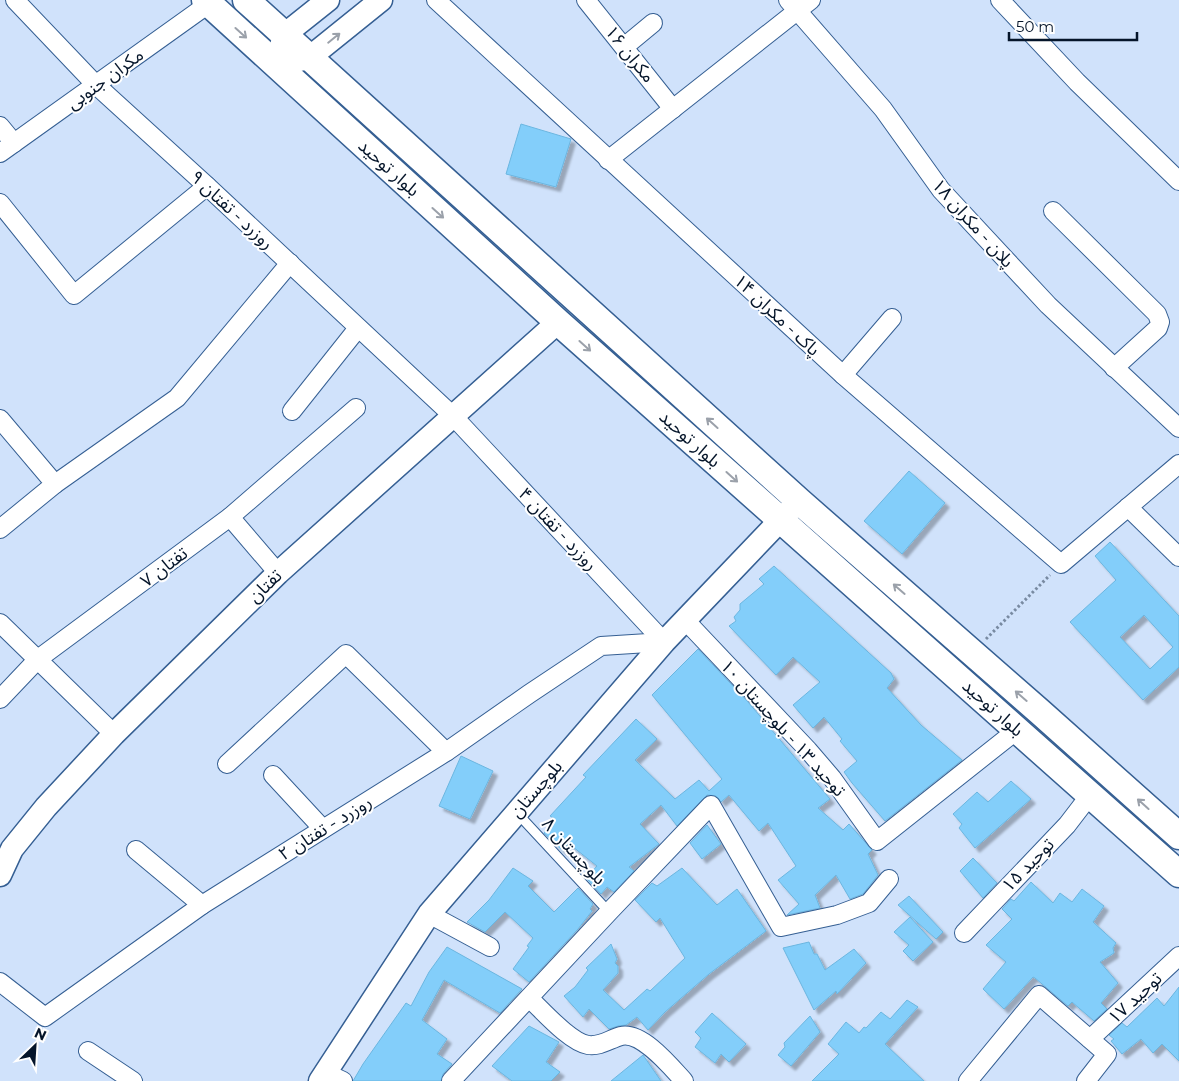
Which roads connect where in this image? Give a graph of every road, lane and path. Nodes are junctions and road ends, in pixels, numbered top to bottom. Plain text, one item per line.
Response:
1 (15, 0) edge
2 (246, 0) edge
3 (328, 0) edge
4 (380, 0) edge
5 (436, 0) edge
6 (586, 0) edge
7 (1000, 0) edge
8 (209, 1) edge
9 (799, 4) edge
10 (653, 23) dead end
11 (284, 35) junction
12 (624, 47) junction
13 (309, 58) junction
14 (276, 65) junction
15 (96, 85) junction
16 (673, 108) junction
17 (0, 126) edge
18 (7, 148) edge
19 (608, 160) junction
20 (1179, 181) edge
21 (208, 186) junction
22 (0, 203) edge
23 (1054, 211) dead end
24 (290, 263) junction
25 (892, 318) dead end
26 (558, 322) junction
27 (358, 328) junction
28 (1114, 368) junction
29 (843, 375) junction
30 (356, 408) dead end
31 (292, 411) dead end
32 (452, 416) junction
33 (0, 419) edge
34 (1179, 428) edge
35 (1179, 464) edge
36 (55, 484) junction
37 (799, 501) junction
38 (1128, 507) junction
39 (230, 517) junction
40 (781, 520) junction
41 (0, 529) edge
42 (1179, 557) edge
43 (1061, 564) junction
44 (278, 572) junction
45 (685, 620) junction
46 (2, 628) edge
47 (664, 642) junction
48 (972, 653) junction
49 (38, 659) junction
50 (0, 700) edge
51 (1017, 730) junction
52 (114, 734) junction
53 (446, 752) junction
54 (227, 764) dead end
55 (273, 775) dead end
56 (1090, 795) junction
57 (516, 812) junction
58 (323, 829) junction
59 (1179, 836) edge
60 (136, 850) dead end
61 (1179, 874) edge
62 (0, 875) edge
63 (889, 879) dead end
64 (202, 905) junction
65 (609, 912) junction
66 (429, 914) junction
67 (964, 933) dead end
68 (490, 947) dead end
69 (1179, 956) edge
70 (0, 982) edge
71 (529, 998) junction
72 (1090, 1039) junction
73 (88, 1051) dead end
74 (330, 1078) edge
75 (133, 1081) edge
76 (451, 1081) edge
77 (684, 1081) edge
78 (968, 1081) edge
79 (1086, 1081) edge

1 - 15 street, روزرد - تفتان ۹
2 - 11 main road, بلوار توحید
3 - 11 street
13 -> 4 street
5 - 19 street, پاک - مکران ۱۴
6 - 12 street, مکران ۱۶
7 - 20 street
8 -> 14 main road, بلوار توحید
8 - 15 street, مکران جنوبی
9 - 16 street
9 - 28 street, پلان - مکران ۱۸
10 - 12 street
11 - 13 main road, بلوار توحید
11 - 14 street
12 - 16 street, مکران ۱۶
13 - 14 street
37 -> 13 main road, بلوار توحید
14 -> 26 main road, بلوار توحید
15 - 18 street, مکران جنوبی
15 - 21 street, روزرد - تفتان ۹
16 - 19 street
17 - 18 street
19 - 29 street, پاک - مکران ۱۴
21 - 22 street
21 - 24 street, روزرد - تفتان ۹
23 - 28 street
24 - 27 street, روزرد - تفتان ۹
24 - 36 street
25 - 29 street
26 - 32 street, تفتان
26 -> 40 main road, بلوار توحید
27 - 31 street
27 - 32 street, روزرد - تفتان ۹
28 - 34 street, پلان - مکران ۱۸
29 - 43 street, پاک - مکران ۱۴
30 - 39 street, تفتان ۷
32 - 44 street, تفتان
32 - 47 street, روزرد - تفتان ۴
33 - 36 street
35 - 38 street
36 - 41 street
37 - 40 street, بلوچستان
48 -> 37 main road, بلوار توحید
38 - 42 street
38 - 43 street
39 - 44 street
39 - 49 street, تفتان ۷
40 - 45 street, بلوچستان
40 - 51 main road, بلوار توحید
43 - 48 path
44 - 52 street, تفتان
45 - 47 street, بلوچستان
45 - 51 street, توحید ۱۳ - بلوچستان ۱۰
46 - 49 street
47 - 53 street, روزرد - تفتان ۲
47 - 57 street, بلوچستان
59 -> 48 main road, بلوار توحید
49 - 50 street, تفتان ۷
49 - 52 street
51 - 56 main road, بلوار توحید
52 - 62 street, تفتان
53 - 54 street
53 - 58 street, روزرد - تفتان ۲
55 - 58 street
56 - 61 main road, بلوار توحید
56 - 67 street, توحید ۱۵
57 - 65 lane, بلوچستان ۸
57 - 66 street, بلوچستان
58 - 64 street, روزرد - تفتان ۲
60 - 64 street
63 - 65 street
64 - 70 street, روزرد - تفتان ۲
65 - 71 street
66 - 68 street
66 - 74 street, بلوچستان
69 - 72 street, توحید ۱۷
71 - 76 street
71 - 77 street
72 - 78 street
72 - 79 street
73 - 75 street

